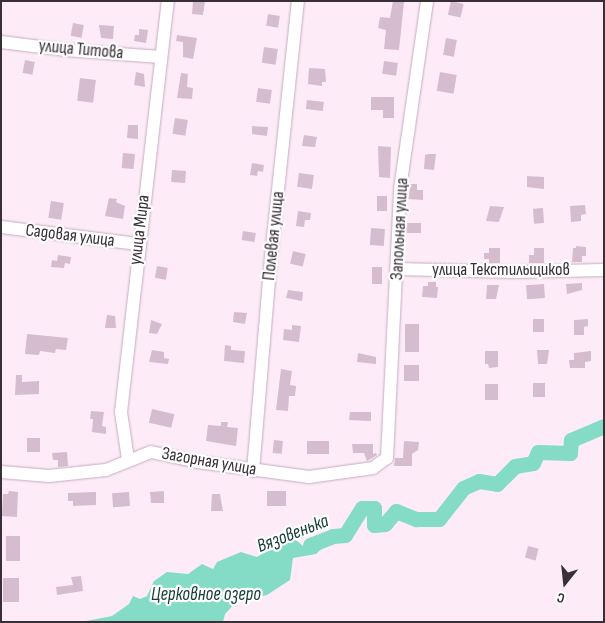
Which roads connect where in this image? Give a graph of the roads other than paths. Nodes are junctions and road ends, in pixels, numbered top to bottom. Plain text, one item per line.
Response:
1 (168, 1) edge
2 (298, 1) edge
3 (427, 1) edge
4 (1, 42) edge
5 (161, 57) junction
6 (1, 227) edge
7 (138, 244) junction
8 (398, 269) junction
9 (604, 270) edge
10 (387, 458) joint
11 (128, 459) junction
12 (254, 471) junction
13 (1, 472) edge

1 - 5 street, улица Мира
2 - 12 street, Полевая улица
3 - 8 street, Запольная улица
4 - 5 street, улица Титова
5 - 7 street, улица Мира
6 - 7 street, Садовая улица
7 - 11 street, улица Мира
8 - 9 street, улица Текстильщиков
8 - 10 street, Запольная улица
10 - 12 street, Загорная улица
11 - 12 street, Загорная улица
11 - 13 street, Загорная улица

